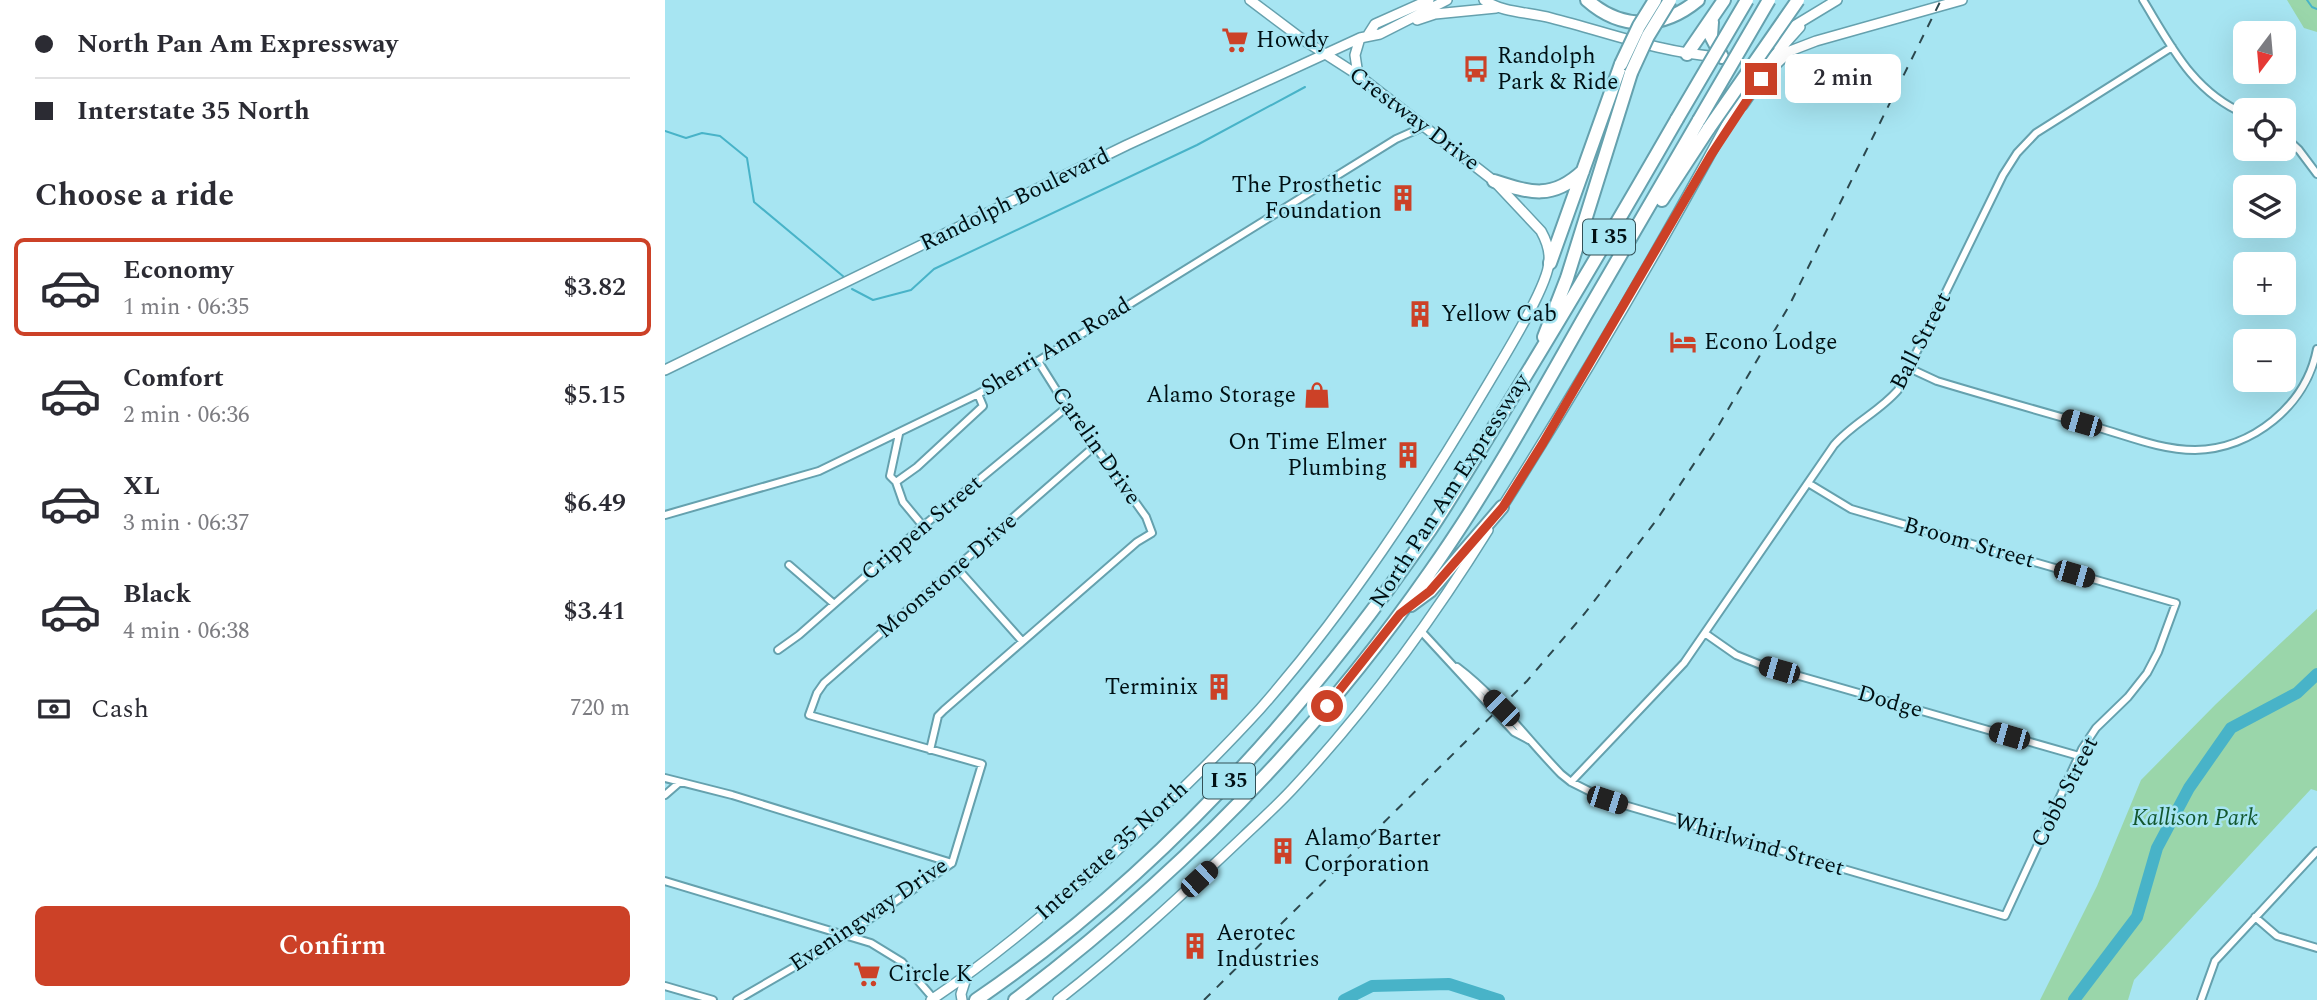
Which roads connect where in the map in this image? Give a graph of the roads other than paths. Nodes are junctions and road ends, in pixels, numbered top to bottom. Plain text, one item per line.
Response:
1 (1250, 0) edge
2 (1429, 0) edge
3 (1447, 0) edge
4 (1484, 0) edge
5 (1587, 0) edge
6 (1655, 0) edge
7 (1670, 0) edge
8 (1698, 0) edge
9 (1724, 0) edge
10 (1740, 0) edge
11 (1747, 0) edge
12 (1769, 0) edge
13 (1798, 0) edge
14 (1837, 0) edge
15 (1962, 0) edge
16 (2143, 0) edge
17 (1498, 4) edge
18 (1809, 18) junction
19 (1712, 19) junction
20 (1392, 28) junction
21 (1364, 37) junction
22 (2172, 47) junction
23 (1687, 54) junction
24 (1326, 55) junction
25 (1764, 55) junction
26 (1722, 57) junction
27 (1626, 68) junction
28 (1359, 75) junction
29 (1761, 79) junction
30 (2233, 108) edge
31 (1677, 119) junction
32 (1704, 124) junction
33 (1423, 127) junction
34 (2296, 147) edge
35 (1711, 155) junction
36 (1584, 171) junction
37 (2317, 174) edge
38 (1494, 181) junction
39 (1550, 263) junction
40 (2317, 349) edge
41 (1539, 354) junction
42 (1038, 361) junction
43 (1909, 368) junction
44 (665, 370) edge
45 (978, 394) junction
46 (1067, 407) junction
47 (899, 434) junction
48 (1095, 445) junction
49 (896, 482) junction
50 (1808, 483) junction
51 (1503, 507) junction
52 (665, 515) edge
53 (923, 526) junction
54 (789, 565) dead end
55 (957, 568) junction
56 (833, 603) junction
57 (2176, 603) joint
58 (1400, 614) junction
59 (1421, 631) junction
60 (1706, 634) junction
61 (1022, 641) junction
62 (778, 650) dead end
63 (930, 750) junction
64 (2079, 756) junction
65 (665, 778) edge
66 (680, 782) junction
67 (1571, 782) junction
68 (665, 795) edge
69 (2317, 850) edge
70 (952, 863) junction
71 (665, 881) edge
72 (2005, 916) joint
73 (2255, 917) junction
74 (847, 935) junction
75 (2317, 948) edge
76 (967, 975) junction
77 (665, 986) edge
78 (980, 997) edge
79 (933, 999) edge
80 (713, 1000) edge
81 (737, 1000) edge
82 (962, 1000) edge
83 (1015, 1000) edge
84 (1058, 1000) edge
85 (2201, 1000) edge

1 - 24 main road, Crestway Drive
2 - 21 main road, Randolph Boulevard
3 - 20 main road, Randolph Boulevard
4 - 17 main road
5 - 8 highway
6 - 27 highway, bridge
7 - 27 highway, bridge
9 - 19 highway
10 - 31 highway, bridge
11 - 31 highway, North Pan Am Expressway / I 35, bridge
12 - 32 highway, North Pan Am Expressway / I 35, bridge
13 - 32 highway, bridge
14 - 18 main road
15 - 29 main road
16 - 22 street
17 - 20 main road
17 - 23 main road
18 - 25 main road
18 - 29 main road
19 - 23 highway
19 - 26 highway
20 - 21 main road, Randolph Boulevard
21 - 24 main road, Randolph Boulevard
21 - 28 main road
22 - 30 street
22 - 43 street, Ball Street
23 - 26 main road
24 - 28 main road, Crestway Drive
24 - 44 main road, Randolph Boulevard
25 - 26 main road
25 - 35 main road
27 - 36 highway
27 - 41 highway
28 - 33 main road, Crestway Drive
29 - 35 main road
31 - 41 highway, North Pan Am Expressway / I 35
32 - 58 highway, North Pan Am Expressway / I 35
33 - 38 main road, Crestway Drive
33 - 42 street, Sherri Ann Road
34 - 37 street
35 - 51 main road
36 - 38 highway
36 - 39 highway
38 - 39 main road, Crestway Drive
39 - 76 main road, Interstate 35 North
40 - 43 street
41 - 78 highway, North Pan Am Expressway / I 35
42 - 45 street, Sherri Ann Road
42 - 46 street, Carelin Drive
43 - 50 street, Ball Street
45 - 47 street, Sherri Ann Road
45 - 49 street
46 - 48 street, Carelin Drive
46 - 53 street, Crippen Street
47 - 49 street
47 - 52 street, Sherri Ann Road
48 - 55 street, Moonstone Drive
48 - 61 street, Carelin Drive
49 - 53 street
50 - 57 street, Broom Street
50 - 60 street, Ball Street
51 - 58 highway
51 - 59 main road
53 - 56 street, Crippen Street
54 - 56 street
55 - 61 street
55 - 63 street, Moonstone Drive
56 - 62 street, Crippen Street
57 - 64 street, Cobb Street
58 - 83 highway, North Pan Am Expressway / I 35
59 - 67 street, Whirlwind Street
59 - 84 main road
60 - 64 street, Dodge
60 - 67 street, Ball Street
61 - 63 street
63 - 70 street, Eveningway Drive
64 - 72 street, Cobb Street
65 - 66 street
66 - 68 street
66 - 70 street
67 - 72 street, Whirlwind Street
69 - 73 street
70 - 74 street, Eveningway Drive
71 - 74 street
73 - 75 street
73 - 85 street
74 - 79 street
74 - 81 street, Eveningway Drive
76 - 79 main road, Interstate 35 North
76 - 82 main road
77 - 80 street

